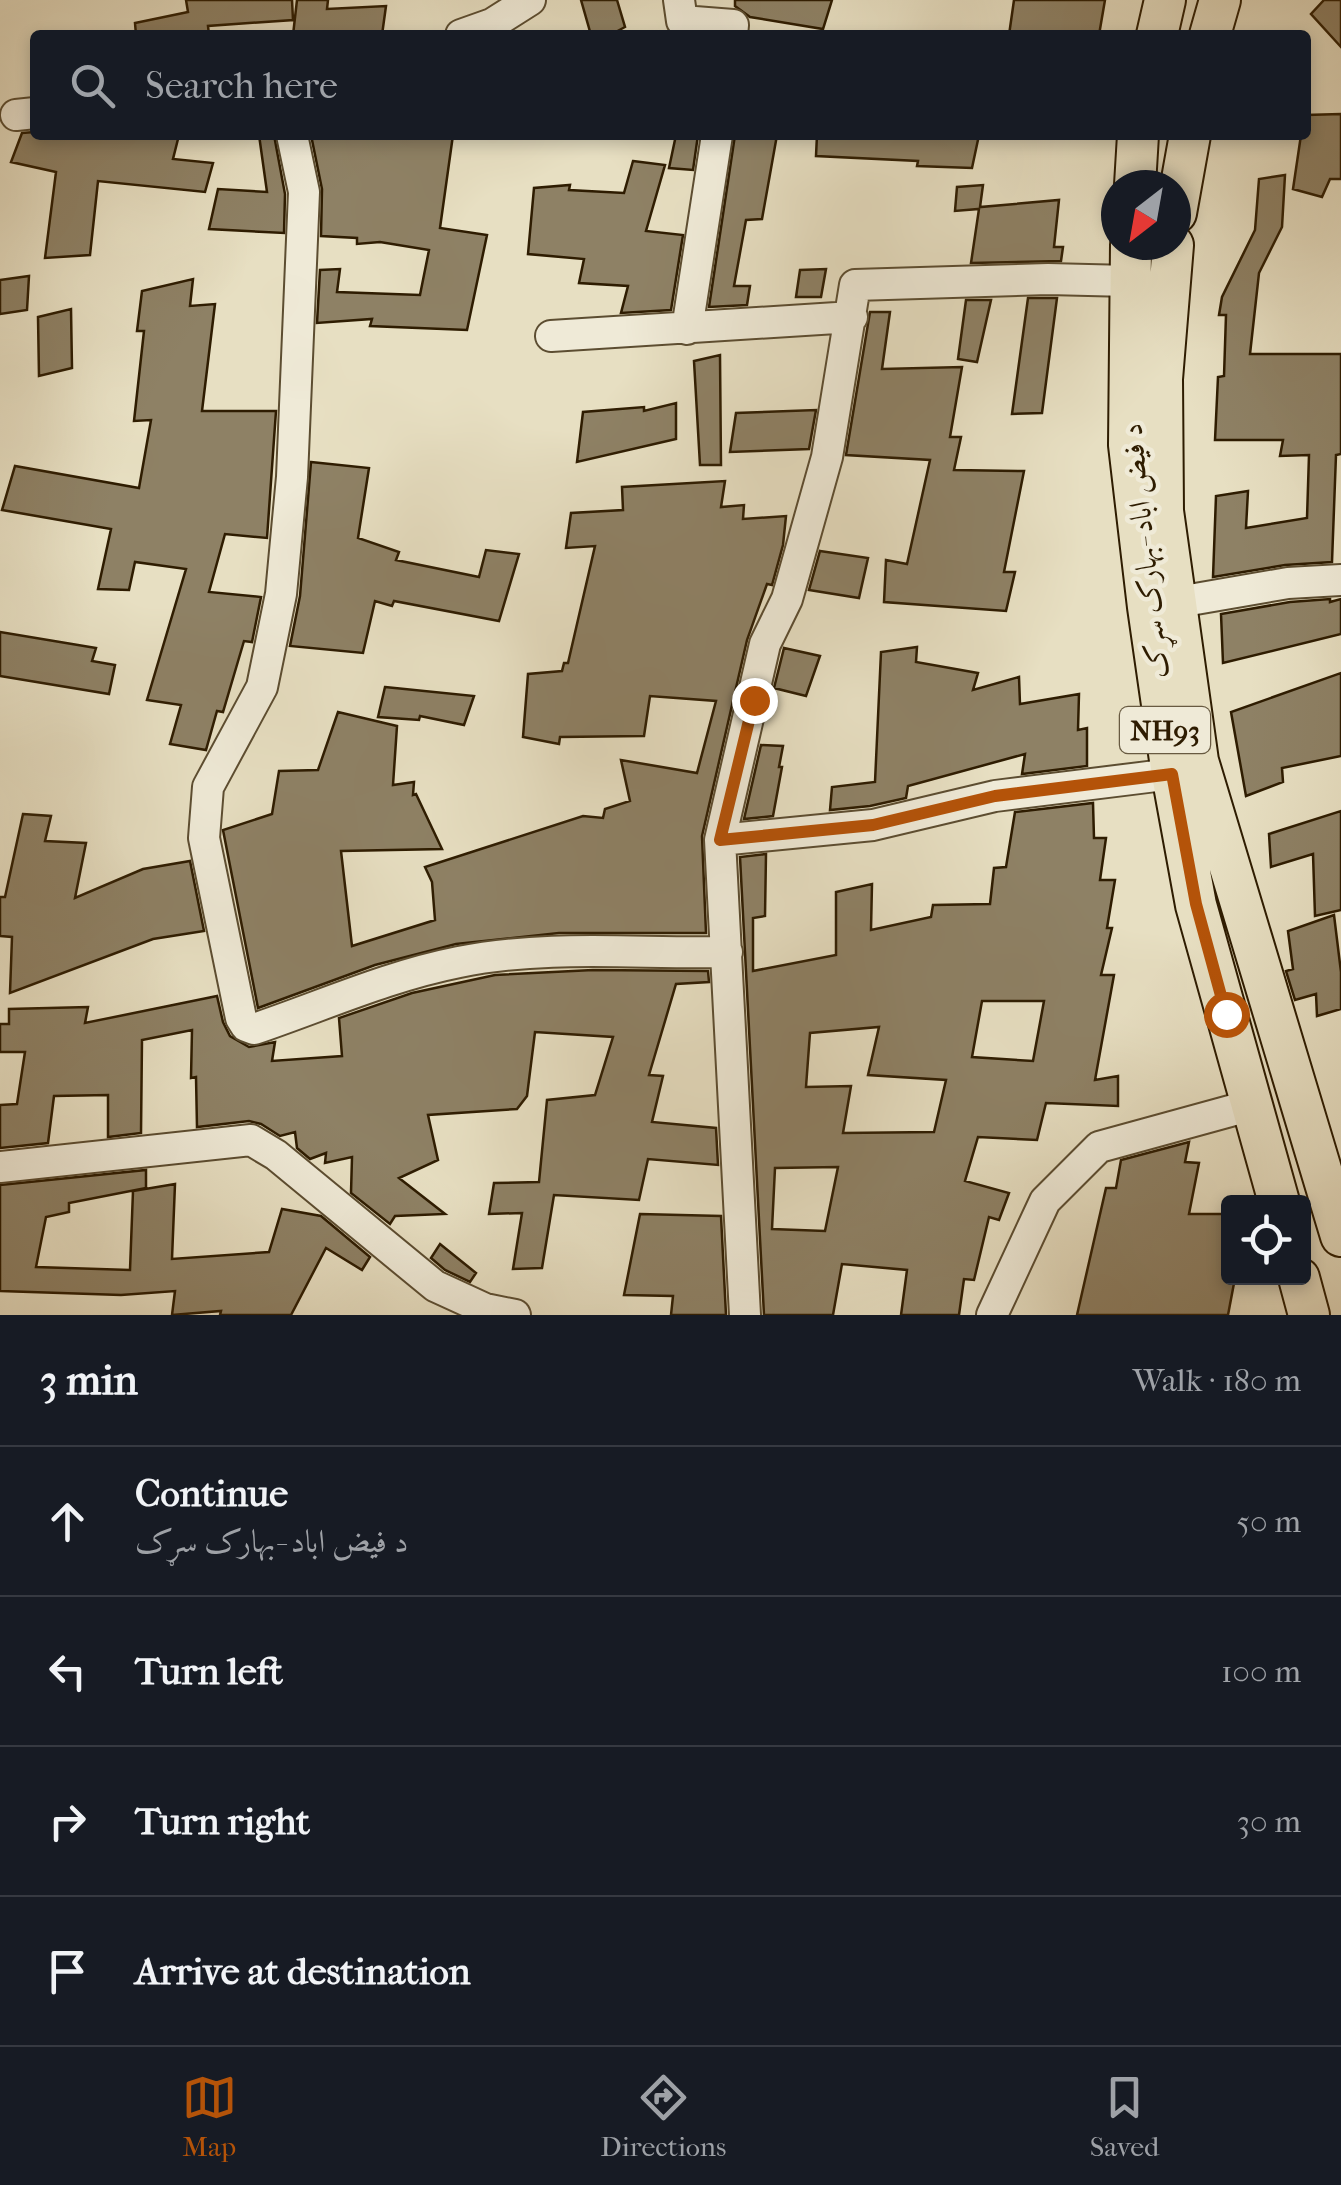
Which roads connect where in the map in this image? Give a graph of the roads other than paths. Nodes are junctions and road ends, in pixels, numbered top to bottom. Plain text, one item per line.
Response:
1 (530, 0) edge
2 (679, 0) edge
3 (1165, 0) edge
4 (1220, 0) edge
5 (476, 30) edge
6 (733, 30) edge
7 (1158, 30) edge
8 (1211, 30) edge
9 (293, 140) edge
10 (715, 140) edge
11 (1138, 140) edge
12 (1189, 140) edge
13 (1135, 170) edge
14 (1184, 170) edge
15 (1173, 260) edge
16 (1130, 263) edge
17 (852, 317) junction
18 (687, 329) junction
19 (550, 336) dead end
20 (1341, 580) edge
21 (1162, 605) junction
22 (1172, 774) junction
23 (720, 840) junction
24 (727, 952) junction
25 (1252, 1105) junction
26 (0, 1167) edge
27 (1276, 1195) edge
28 (1341, 1236) edge
29 (1301, 1285) edge
30 (515, 1315) edge
31 (745, 1315) edge
32 (992, 1315) edge
33 (1309, 1315) edge

1 - 5 street
2 - 6 street
3 - 7 main road
4 - 8 main road
9 - 24 street
10 - 18 street
11 - 13 main road
12 - 14 main road
15 - 21 main road, د فیض اباد -بهارک سړک / NH93
16 - 17 street
16 - 21 main road, د فیض اباد -بهارک سړک / NH93
17 - 18 street
17 - 23 street
18 - 19 street
20 - 21 street
21 - 22 main road, د فیض اباد -بهارک سړک / NH93
21 - 28 main road, د فیض اباد -بهارک سړک / NH93
22 - 23 street
22 - 25 main road, د فیض اباد -بهارک سړک / NH93
23 - 24 street
24 - 31 street
25 - 27 main road, د فیض اباد -بهارک سړک / NH93
25 - 32 street
26 - 30 street
29 - 33 main road

